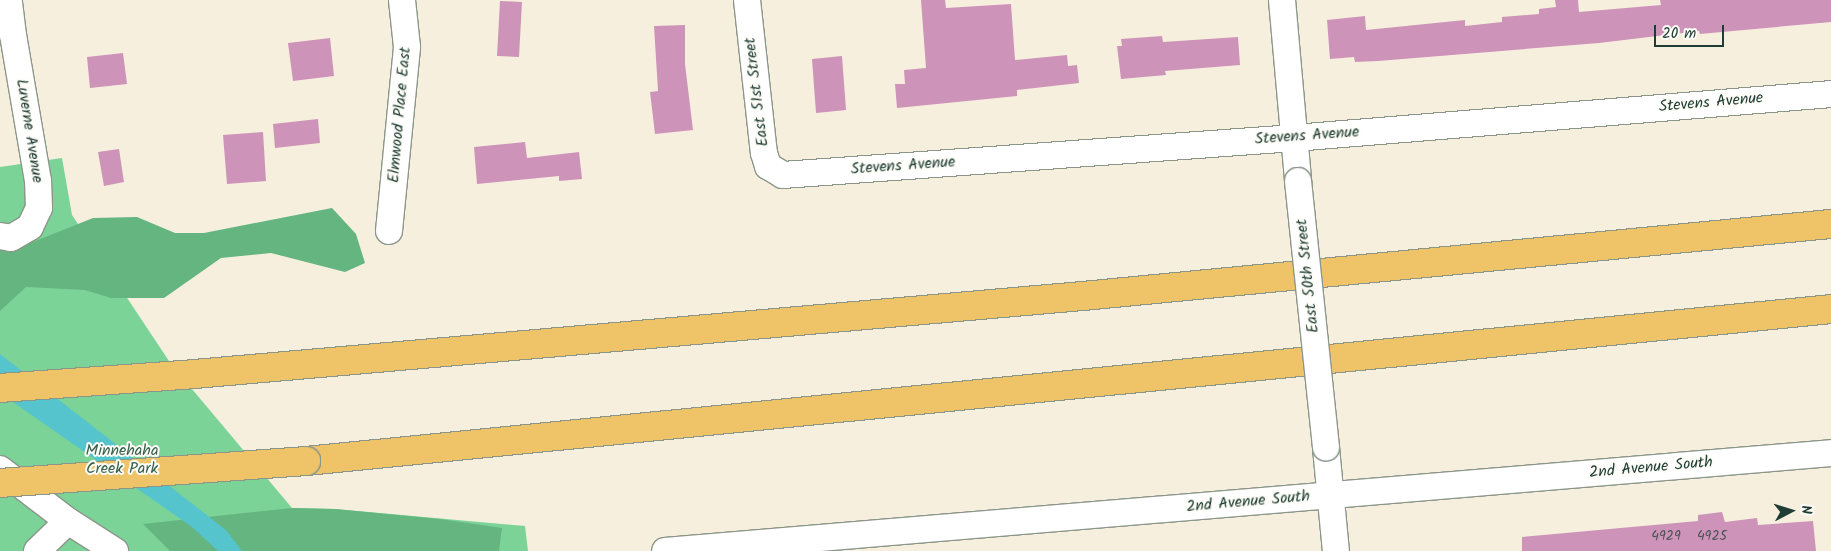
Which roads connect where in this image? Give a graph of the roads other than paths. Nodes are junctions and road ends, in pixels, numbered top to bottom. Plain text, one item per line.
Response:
1 (9, 0) edge
2 (402, 0) edge
3 (747, 0) edge
4 (1282, 0) edge
5 (1831, 94) edge
6 (1294, 138) junction
7 (783, 175) joint
8 (1831, 224) edge
9 (389, 230) dead end
10 (0, 236) edge
11 (1831, 309) edge
12 (0, 388) edge
13 (1831, 453) edge
14 (0, 469) edge
15 (0, 483) edge
16 (1330, 495) junction
17 (68, 521) junction
18 (37, 551) edge
19 (115, 551) edge
20 (665, 551) edge
21 (1336, 551) edge

1 - 10 street, Luverne Avenue
2 - 9 street, Elmwood Place East
3 - 7 street, East 51st Street
4 - 6 street, East 50th Street
5 - 6 street, Stevens Avenue
6 - 7 street, Stevens Avenue
6 - 16 street, East 50th Street, bridge
8 - 12 highway
11 - 15 highway, bridge
13 - 16 street, 2nd Avenue South
14 - 17 street
16 - 20 street, 2nd Avenue South
16 - 21 street, East 50th Street
17 - 18 street
17 - 19 street

